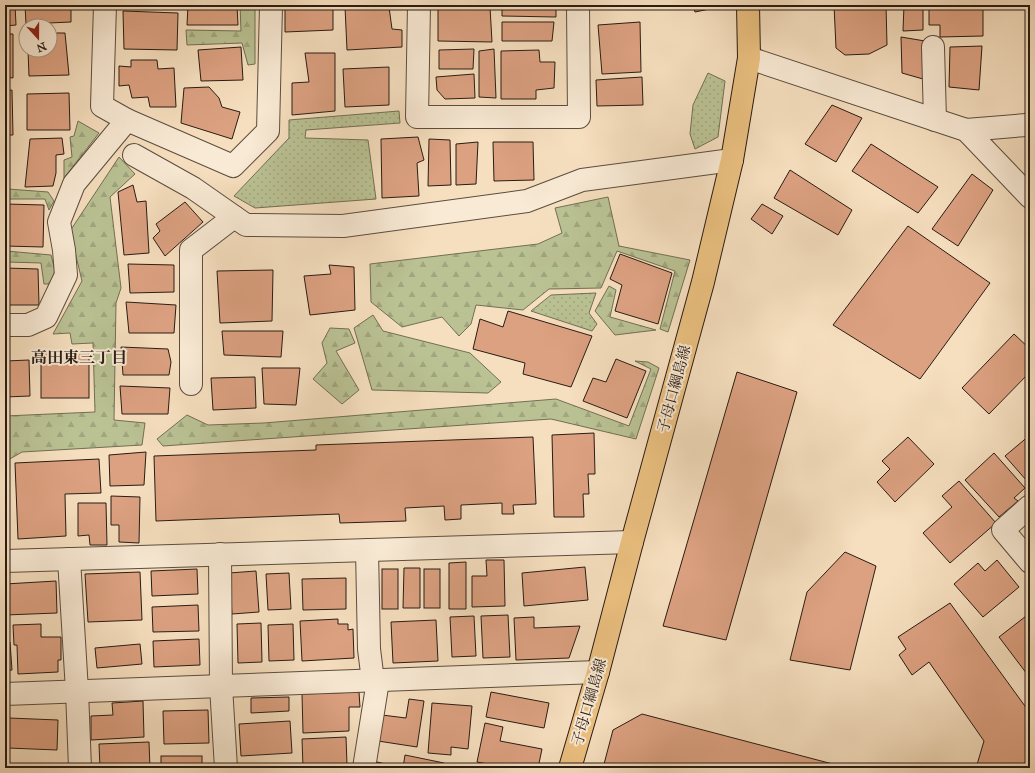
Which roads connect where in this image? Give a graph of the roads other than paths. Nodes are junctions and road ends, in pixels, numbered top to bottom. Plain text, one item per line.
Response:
1 (105, 5) edge
2 (271, 5) edge
3 (419, 5) edge
4 (578, 5) edge
5 (748, 5) edge
6 (933, 47) dead end
7 (749, 58) junction
8 (127, 120) junction
9 (935, 120) junction
10 (1030, 124) edge
11 (966, 130) junction
12 (134, 155) dead end
13 (732, 160) junction
14 (1030, 197) edge
15 (234, 217) junction
16 (5, 325) edge
17 (191, 384) dead end
18 (1030, 506) edge
19 (632, 542) junction
20 (367, 550) junction
21 (220, 554) junction
22 (69, 559) junction
23 (5, 561) edge
24 (1030, 562) edge
25 (598, 672) junction
26 (373, 680) junction
27 (222, 686) junction
28 (77, 691) junction
29 (5, 694) edge
30 (80, 768) edge
31 (226, 768) edge
32 (364, 768) edge
33 (570, 768) edge

1 - 8 street
2 - 8 street
3 - 4 street
5 - 7 main road, 子母口綱島線
6 - 9 street
7 - 9 street
7 - 13 main road, 子母口綱島線
8 - 16 street
9 - 11 street
10 - 11 street
11 - 14 street
12 - 15 street
13 - 15 street
13 - 19 main road, 子母口綱島線
15 - 17 street
18 - 24 street
19 - 20 street
19 - 25 main road, 子母口綱島線
20 - 21 street
20 - 26 street
21 - 22 street
21 - 27 street
22 - 23 street
22 - 28 street
25 - 26 street
25 - 33 main road, 子母口綱島線
26 - 27 street
26 - 32 street
27 - 28 street
27 - 31 street
28 - 29 street
28 - 30 street

